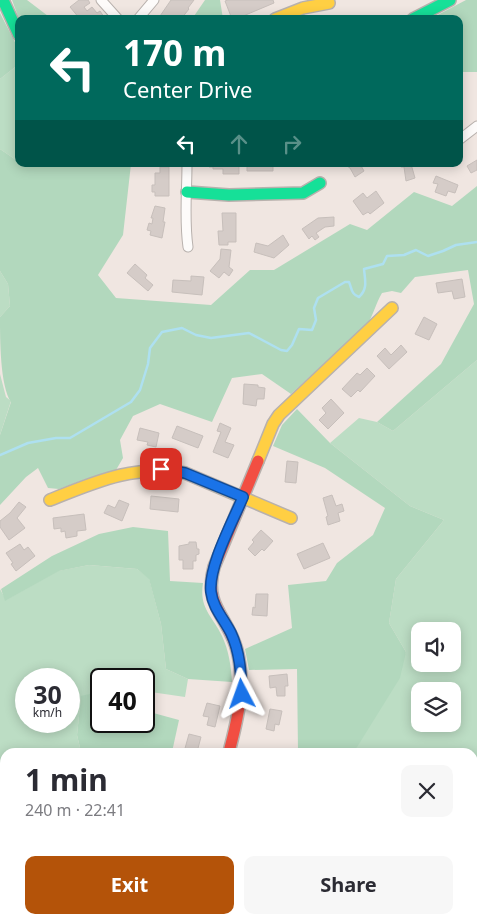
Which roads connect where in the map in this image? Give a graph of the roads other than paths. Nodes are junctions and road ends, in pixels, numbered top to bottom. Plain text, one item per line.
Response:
1 (3, 0) edge
2 (101, 0) edge
3 (154, 0) edge
4 (450, 0) edge
5 (328, 3) dead end
6 (114, 15) edge
7 (141, 15) edge
8 (285, 15) edge
9 (421, 15) edge
10 (15, 26) edge
11 (477, 126) edge
12 (463, 137) edge
13 (187, 167) edge
14 (320, 183) dead end
15 (187, 192) junction
16 (188, 246) dead end
17 (392, 308) dead end
18 (243, 497) junction
19 (50, 500) dead end
20 (291, 518) dead end
21 (230, 748) edge

1 - 10 street
2 - 6 street
3 - 7 street
4 - 9 street
5 - 8 street
11 - 12 street
13 - 15 street
14 - 15 street
15 - 16 street
17 - 18 street
18 - 19 street
18 - 20 street
18 - 21 street

